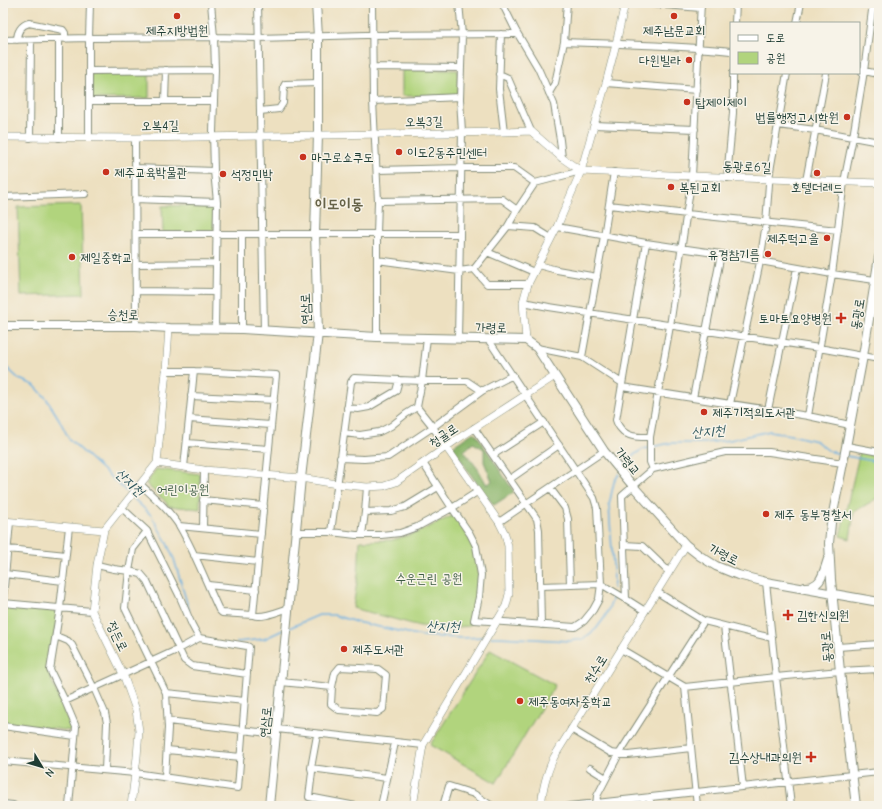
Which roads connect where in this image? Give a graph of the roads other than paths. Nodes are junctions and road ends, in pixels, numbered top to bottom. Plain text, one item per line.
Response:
1 (90, 3) edge
2 (211, 3) edge
3 (258, 3) edge
4 (316, 3) edge
5 (372, 3) edge
6 (459, 3) edge
7 (502, 3) edge
8 (567, 3) edge
9 (625, 3) edge
10 (641, 3) edge
11 (736, 3) edge
12 (801, 3) edge
13 (873, 3) edge
14 (701, 6) edge
15 (735, 22) edge
16 (797, 22) edge
17 (501, 34) junction
18 (517, 34) junction
19 (372, 35) junction
20 (462, 35) junction
21 (214, 37) junction
22 (318, 37) junction
23 (89, 38) junction
24 (258, 38) junction
25 (62, 39) junction
26 (3, 40) edge
27 (17, 40) junction
28 (31, 40) junction
29 (564, 42) junction
30 (616, 44) junction
31 (699, 48) junction
32 (730, 51) edge
33 (372, 67) junction
34 (461, 68) junction
35 (166, 70) junction
36 (215, 70) junction
37 (861, 70) edge
38 (89, 71) junction
39 (499, 74) junction
40 (733, 74) edge
41 (787, 74) edge
42 (826, 74) edge
43 (879, 74) edge
44 (606, 83) junction
45 (318, 84) junction
46 (697, 90) junction
47 (549, 93) junction
48 (460, 97) junction
49 (214, 100) junction
50 (89, 101) junction
51 (165, 101) junction
52 (373, 101) junction
53 (260, 111) junction
54 (594, 125) junction
55 (778, 125) junction
56 (695, 130) junction
57 (815, 130) junction
58 (531, 131) junction
59 (462, 132) junction
60 (504, 132) junction
61 (374, 134) junction
62 (318, 135) junction
63 (214, 136) junction
64 (260, 136) junction
65 (3, 137) edge
66 (853, 137) junction
67 (30, 138) junction
68 (59, 138) junction
69 (89, 138) junction
70 (135, 138) junction
71 (879, 142) edge
72 (562, 158) junction
73 (135, 168) junction
74 (462, 168) junction
75 (377, 170) junction
76 (214, 171) junction
77 (581, 171) junction
78 (614, 172) junction
79 (692, 176) junction
80 (727, 178) junction
81 (770, 179) junction
82 (806, 180) junction
83 (844, 182) junction
84 (535, 183) junction
85 (879, 183) edge
86 (84, 194) dead end
87 (3, 197) edge
88 (135, 199) junction
89 (461, 200) junction
90 (378, 201) junction
91 (217, 202) junction
92 (609, 205) junction
93 (517, 210) junction
94 (687, 214) junction
95 (766, 223) junction
96 (508, 226) junction
97 (557, 227) junction
98 (838, 230) junction
99 (136, 234) junction
100 (216, 234) junction
101 (242, 234) junction
102 (262, 234) junction
103 (315, 234) junction
104 (377, 234) junction
105 (460, 234) junction
106 (604, 236) junction
107 (551, 238) junction
108 (646, 243) junction
109 (682, 248) junction
110 (487, 252) junction
111 (721, 254) junction
112 (879, 257) edge
113 (377, 260) junction
114 (760, 262) junction
115 (216, 263) junction
116 (136, 264) junction
117 (538, 265) junction
118 (797, 268) junction
119 (474, 269) junction
120 (459, 271) junction
121 (534, 272) junction
122 (832, 274) junction
123 (597, 276) junction
124 (875, 280) junction
125 (528, 284) junction
126 (136, 291) junction
127 (215, 292) junction
128 (523, 302) junction
129 (590, 313) junction
130 (632, 320) junction
131 (3, 326) edge
132 (136, 326) junction
133 (670, 326) junction
134 (169, 328) junction
135 (215, 329) junction
136 (242, 329) junction
137 (264, 331) junction
138 (706, 332) junction
139 (318, 333) junction
140 (377, 337) junction
141 (744, 337) junction
142 (427, 338) junction
143 (458, 339) junction
144 (488, 339) junction
145 (526, 340) junction
146 (781, 342) junction
147 (537, 348) junction
148 (819, 348) junction
149 (863, 356) junction
150 (582, 358) junction
151 (879, 359) edge
152 (166, 371) junction
153 (194, 371) junction
154 (512, 375) junction
155 (555, 376) junction
156 (400, 380) junction
157 (422, 381) junction
158 (622, 385) junction
159 (482, 391) junction
160 (658, 393) junction
161 (526, 395) junction
162 (191, 396) junction
163 (693, 398) junction
164 (274, 400) junction
165 (730, 404) junction
166 (417, 407) junction
167 (347, 408) junction
168 (768, 410) junction
169 (808, 416) junction
170 (189, 420) junction
171 (544, 422) junction
172 (850, 424) junction
173 (271, 425) junction
174 (434, 427) junction
175 (474, 428) junction
176 (344, 433) junction
177 (650, 437) junction
178 (187, 443) junction
179 (560, 445) junction
180 (846, 446) junction
181 (446, 447) junction
182 (269, 449) junction
183 (604, 451) junction
184 (879, 452) edge
185 (493, 455) junction
186 (340, 458) junction
187 (158, 463) junction
188 (423, 463) junction
189 (843, 463) junction
190 (184, 468) junction
191 (653, 469) junction
192 (204, 470) junction
193 (576, 470) junction
194 (267, 476) junction
195 (301, 478) junction
196 (510, 480) junction
197 (140, 484) junction
198 (337, 484) junction
199 (633, 486) junction
200 (367, 487) junction
201 (438, 487) junction
202 (550, 488) junction
203 (477, 492) junction
204 (203, 500) junction
205 (526, 504) junction
206 (264, 506) junction
207 (452, 508) junction
208 (120, 509) junction
209 (365, 512) junction
210 (7, 522) edge
211 (499, 522) junction
212 (179, 526) junction
213 (69, 527) junction
214 (203, 528) junction
215 (104, 530) junction
216 (147, 531) junction
217 (296, 532) junction
218 (331, 532) junction
219 (261, 534) junction
220 (362, 535) junction
221 (624, 545) junction
222 (686, 545) junction
223 (8, 549) junction
224 (66, 555) junction
225 (194, 555) junction
226 (830, 555) junction
227 (258, 562) junction
228 (97, 565) junction
229 (129, 571) junction
230 (669, 572) junction
231 (5, 574) junction
232 (63, 581) junction
233 (766, 582) junction
234 (601, 584) junction
235 (208, 585) junction
236 (570, 585) junction
237 (540, 586) junction
238 (798, 588) junction
239 (256, 590) junction
240 (657, 592) junction
241 (833, 594) junction
242 (3, 599) edge
243 (626, 599) junction
244 (879, 602) edge
245 (3, 603) edge
246 (60, 608) junction
247 (288, 610) junction
248 (645, 610) junction
249 (92, 611) junction
250 (253, 615) junction
251 (497, 621) junction
252 (704, 621) junction
253 (542, 624) junction
254 (724, 626) junction
255 (56, 636) junction
256 (199, 638) junction
257 (772, 638) junction
258 (879, 644) edge
259 (838, 647) junction
260 (179, 649) junction
261 (621, 649) junction
262 (151, 662) junction
263 (878, 669) edge
264 (840, 671) junction
265 (123, 674) junction
266 (247, 674) junction
267 (668, 677) junction
268 (776, 677) junction
269 (879, 681) edge
270 (281, 682) junction
271 (731, 682) junction
272 (332, 687) junction
273 (94, 688) junction
274 (685, 688) junction
275 (166, 693) junction
276 (65, 701) junction
277 (245, 701) junction
278 (168, 721) junction
279 (3, 726) edge
280 (571, 729) junction
281 (243, 730) junction
282 (277, 732) junction
283 (317, 734) junction
284 (75, 736) junction
285 (395, 742) junction
286 (423, 746) junction
287 (691, 748) junction
288 (167, 750) junction
289 (619, 754) junction
290 (241, 757) junction
291 (3, 761) edge
292 (72, 767) junction
293 (311, 768) junction
294 (590, 768) dead end
295 (105, 770) junction
296 (879, 772) edge
297 (135, 773) junction
298 (852, 775) junction
299 (165, 777) junction
300 (387, 778) junction
301 (606, 778) junction
302 (788, 782) junction
303 (743, 787) junction
304 (695, 792) junction
305 (650, 797) junction
306 (3, 805) edge
307 (596, 805) edge
308 (13, 806) edge
309 (69, 806) edge
310 (130, 806) edge
311 (269, 806) edge
312 (356, 806) edge
313 (381, 806) edge
314 (413, 806) edge
315 (443, 806) edge
316 (492, 806) edge
317 (541, 806) edge
318 (569, 806) edge
319 (650, 806) edge
320 (697, 806) edge
321 (791, 806) edge
322 (856, 806) edge

1 - 23 street
2 - 21 street
3 - 24 street
4 - 22 main road, 연삼로
5 - 19 street
6 - 20 street
7 - 18 street
8 - 29 street
9 - 30 street
10 - 14 street
11 - 15 street
12 - 16 street
13 - 37 street
14 - 31 street
17 - 18 street
17 - 20 street
17 - 39 street
18 - 47 street
19 - 20 street
19 - 22 street
19 - 33 street
20 - 34 street
21 - 23 street
21 - 24 street
21 - 36 street
22 - 24 street
22 - 45 main road, 연삼로
23 - 25 street
23 - 38 street
24 - 53 street
25 - 27 street
25 - 28 street
25 - 68 street
26 - 27 street
27 - 28 street
28 - 67 street
29 - 30 street
29 - 47 street
30 - 31 street
30 - 44 street
31 - 32 street
31 - 46 street
33 - 34 street
33 - 52 street
34 - 48 street
35 - 36 street
35 - 38 street
35 - 51 street
36 - 49 street
37 - 43 street
37 - 66 street
38 - 50 street
39 - 58 street
39 - 60 street
40 - 80 street
41 - 55 street
42 - 57 street
44 - 46 street
44 - 54 street
45 - 53 street
45 - 62 main road, 연삼로
46 - 56 street
47 - 72 street
48 - 52 street
48 - 59 street
49 - 51 street
49 - 63 street
50 - 51 street
50 - 69 street
52 - 61 street
53 - 64 street
54 - 56 street
54 - 77 street
55 - 57 street
55 - 81 street
56 - 79 street
57 - 66 street
57 - 82 street
58 - 60 street, 오복3길
58 - 72 street
59 - 60 street, 오복3길
59 - 61 street, 오복3길
59 - 74 street
61 - 62 street, 오복3길
61 - 75 street
62 - 64 street, 오복4길
62 - 103 main road, 연삼로
63 - 64 street, 오복4길
63 - 70 street, 오복4길
63 - 76 street
64 - 102 street
65 - 67 street, 오복4길
66 - 71 street
66 - 83 street
67 - 68 street, 오복4길
68 - 69 street, 오복4길
69 - 70 street, 오복4길
70 - 73 street
72 - 77 street
73 - 76 street
73 - 88 street
74 - 75 street
74 - 84 street
74 - 89 street
75 - 90 street
76 - 91 street
77 - 78 street, 동광로6길
77 - 84 street
77 - 97 street
78 - 79 street, 동광로6길
78 - 92 street
79 - 80 street, 동광로6길
79 - 94 street
80 - 81 street, 동광로6길
81 - 82 street, 동광로6길
81 - 95 street
82 - 83 street, 동광로6길
83 - 85 street, 동광로6길
83 - 98 street
84 - 93 street
86 - 87 street
88 - 91 street
88 - 99 street
89 - 90 street
89 - 93 street
89 - 105 street
90 - 104 street
91 - 100 street
92 - 94 street
92 - 106 street
93 - 96 street
94 - 95 street
94 - 109 street
95 - 98 street
95 - 114 street
96 - 107 street
96 - 110 street
97 - 106 street
97 - 107 street
98 - 122 street
99 - 100 street
99 - 116 street
100 - 101 street
100 - 115 street
101 - 102 street
101 - 136 street
102 - 103 street
102 - 137 street
103 - 104 street
103 - 139 main road, 연삼로
104 - 105 street
104 - 113 street
105 - 120 street
106 - 108 street
106 - 123 street
107 - 117 street
108 - 109 street
108 - 130 street
109 - 111 street
109 - 133 street
110 - 119 street
110 - 121 street
111 - 114 street
111 - 138 street
112 - 124 main road, 동광로
113 - 120 street
113 - 140 street
114 - 118 street
114 - 141 street
115 - 116 street
115 - 127 street
116 - 126 street
117 - 121 street
117 - 123 street
118 - 122 street
118 - 146 street
119 - 120 street
119 - 125 street
120 - 143 street
121 - 125 street
122 - 124 street
122 - 148 street
123 - 129 street
124 - 149 main road, 동광로
125 - 128 street
126 - 127 street
126 - 132 street
127 - 135 street
128 - 129 street
128 - 145 street
129 - 130 street
129 - 150 street
130 - 133 street
130 - 158 street
131 - 132 main road, 승천로
132 - 134 main road, 승천로
133 - 138 street
133 - 160 street
134 - 135 main road, 승천로
134 - 152 street
135 - 136 main road, 승천로
136 - 137 main road, 승천로
137 - 139 main road, 승천로
138 - 141 street
138 - 163 street
139 - 140 main road, 가령로
139 - 195 main road, 연삼로
140 - 142 main road, 가령로
141 - 146 street
141 - 165 street
142 - 143 main road, 가령로
142 - 157 street
143 - 144 main road, 가령로
144 - 145 main road, 가령로
144 - 154 street
145 - 147 main road
146 - 148 street
146 - 168 street
147 - 150 street
147 - 155 main road
148 - 149 street
148 - 169 street
149 - 151 street
149 - 172 main road, 동광로
150 - 158 street
152 - 153 street
152 - 187 street
153 - 162 street
153 - 164 street
154 - 159 street
154 - 161 street
155 - 161 street, 청귤로
155 - 183 main road
156 - 157 street
156 - 167 street
156 - 167 street
157 - 159 street
157 - 166 street
158 - 160 street
158 - 177 street
159 - 174 street
160 - 163 street
160 - 177 street
161 - 171 street
161 - 175 street, 청귤로
162 - 164 street
162 - 170 street
163 - 165 street
164 - 173 street
165 - 168 street
166 - 174 street
166 - 176 street
167 - 176 street
168 - 169 street
169 - 172 street
170 - 173 street
170 - 178 street
171 - 179 street
171 - 185 street
172 - 180 main road, 동광로
173 - 182 street
174 - 181 street
174 - 186 street
175 - 181 street, 청귤로
175 - 185 street
176 - 186 street
177 - 191 street
178 - 182 street
178 - 190 street
179 - 193 street
179 - 196 street
180 - 184 street
180 - 189 main road, 동광로
181 - 188 street, 청귤로
181 - 203 street
182 - 194 street
183 - 193 street
183 - 199 main road, 가령교
185 - 196 street
186 - 198 street
187 - 190 street
187 - 197 street
188 - 200 street, 청귤로
188 - 201 street
189 - 191 street
189 - 226 main road, 동광로
190 - 192 street
191 - 199 street
192 - 194 street
192 - 204 street
193 - 202 street
193 - 234 street
194 - 195 street
194 - 206 street
195 - 198 street, 청귤로
195 - 217 main road, 연삼로
196 - 205 street
197 - 208 street, 정든로
197 - 212 street
198 - 200 street, 청귤로
198 - 218 street
199 - 221 street
199 - 222 main road, 가령로
200 - 209 street
201 - 207 street
201 - 209 street
202 - 205 street
202 - 236 street
203 - 207 street
203 - 211 street
204 - 206 street
204 - 214 street
205 - 211 street
205 - 237 street
206 - 219 street
207 - 220 street
207 - 251 street
208 - 215 street, 정든로
208 - 216 street
209 - 220 street
210 - 213 street
210 - 223 street
211 - 251 street
212 - 214 street
212 - 225 street
213 - 215 street
213 - 224 street
214 - 219 street
215 - 228 street, 정든로
216 - 229 street
216 - 256 street
217 - 218 street
217 - 247 main road, 연삼로
218 - 220 street
219 - 227 street
221 - 230 street
221 - 243 street
222 - 230 street, 천수로
222 - 233 main road, 가령로
223 - 224 street
223 - 231 street
224 - 232 street
225 - 227 street
225 - 235 street
226 - 238 main road
226 - 241 main road, 동광로
227 - 239 street
228 - 229 street
228 - 249 street, 정든로
229 - 260 street
229 - 262 street
230 - 240 street, 천수로
231 - 232 street
231 - 242 street
232 - 246 street
233 - 238 main road, 가령로
233 - 257 street
234 - 236 street
234 - 243 street
234 - 253 street
235 - 239 street
235 - 250 street
236 - 237 street
237 - 253 street
238 - 241 main road, 가령로
239 - 250 street
240 - 248 street, 천수로
240 - 252 street
241 - 244 main road, 가령로
241 - 259 main road, 동광로
243 - 248 street
245 - 246 street
246 - 249 street
246 - 255 street
247 - 250 street
247 - 270 main road, 연삼로
248 - 261 street, 천수로
249 - 265 street, 정든로
251 - 253 street
251 - 286 street
252 - 254 street
252 - 267 street
254 - 257 street
254 - 271 street
255 - 273 street
255 - 276 street
256 - 260 street
256 - 266 street
257 - 268 street
258 - 259 street
259 - 264 main road, 동광로
260 - 262 street
260 - 266 street
261 - 267 street
261 - 280 street, 천수로
262 - 265 street
262 - 275 street
263 - 264 street
263 - 269 street
264 - 268 street
264 - 298 main road, 동광로
265 - 273 street
265 - 297 street, 정든로
266 - 277 street
267 - 274 street
267 - 289 street
268 - 271 street
268 - 302 street
270 - 272 street
270 - 282 main road, 연삼로
271 - 274 street
271 - 303 street
272 - 272 street
273 - 276 street
273 - 295 street
274 - 287 street
275 - 277 street
275 - 278 street
276 - 284 street
277 - 281 street
278 - 281 street
278 - 288 street
279 - 284 street
280 - 289 street
280 - 317 street, 천수로
281 - 282 street
281 - 290 street
282 - 283 street
282 - 311 main road, 연삼로
283 - 285 street
283 - 293 street
284 - 292 street
285 - 286 street
285 - 300 street
286 - 314 street
287 - 289 street
287 - 304 street
288 - 290 street
288 - 299 street
289 - 301 street
290 - 299 street
291 - 292 street
292 - 295 street
292 - 309 street
293 - 300 street
293 - 312 street
294 - 301 street
295 - 297 street
296 - 298 street
297 - 299 street
297 - 310 street, 정든로
298 - 302 street
298 - 322 main road, 동광로
300 - 313 street
301 - 307 street
302 - 303 street
302 - 321 street
303 - 304 street
304 - 305 street
304 - 320 street
305 - 307 street
305 - 319 street
306 - 308 main road
307 - 318 street
315 - 316 street

